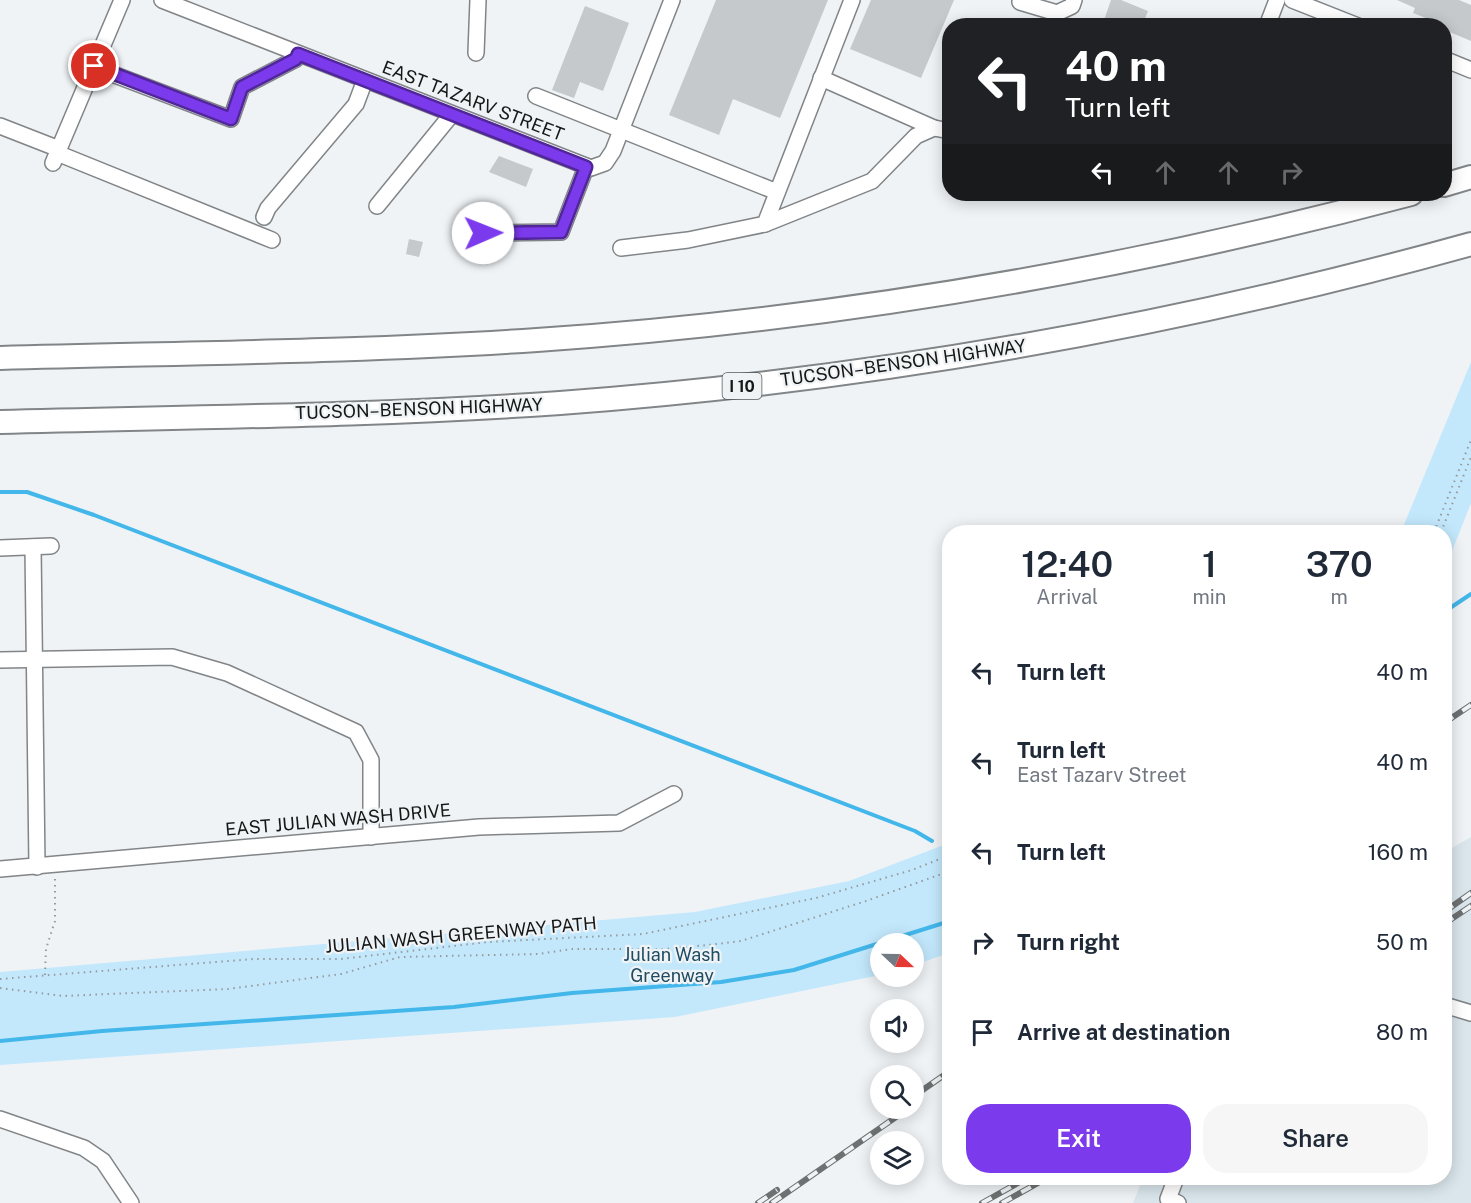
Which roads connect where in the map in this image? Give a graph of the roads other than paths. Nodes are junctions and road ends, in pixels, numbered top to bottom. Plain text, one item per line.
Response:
1 (122, 0) edge
2 (162, 0) edge
3 (478, 0) edge
4 (672, 0) edge
5 (852, 0) edge
6 (1074, 0) edge
7 (1277, 0) edge
8 (1293, 0) edge
9 (1020, 2) dead end
10 (1270, 18) edge
11 (1338, 18) edge
12 (476, 53) dead end
13 (298, 54) junction
14 (1452, 63) edge
15 (94, 66) junction
16 (1471, 70) edge
17 (821, 78) junction
18 (365, 80) junction
19 (536, 96) dead end
20 (452, 114) junction
21 (0, 126) edge
22 (621, 129) junction
23 (942, 129) edge
24 (56, 155) junction
25 (586, 167) junction
26 (1471, 177) edge
27 (1452, 182) edge
28 (777, 192) junction
29 (1383, 201) edge
30 (377, 206) dead end
31 (264, 217) dead end
32 (765, 224) junction
33 (483, 233) dead end
34 (272, 240) dead end
35 (1471, 244) edge
36 (621, 248) dead end
37 (0, 358) edge
38 (0, 422) edge
39 (51, 546) dead end
40 (33, 547) junction
41 (0, 548) edge
42 (34, 658) junction
43 (0, 660) edge
44 (674, 794) dead end
45 (371, 837) junction
46 (38, 867) junction
47 (0, 869) edge
48 (1452, 1007) edge
49 (1471, 1013) edge
50 (0, 1119) edge
51 (1173, 1185) edge
52 (131, 1203) edge
53 (1178, 1203) edge

1 - 15 street
2 - 13 street, EAST TAZARV STREET
3 - 12 street
4 - 22 street
5 - 17 street
6 - 9 street
7 - 10 street
8 - 11 street
13 - 15 street
13 - 18 street, EAST TAZARV STREET
14 - 16 street
15 - 24 street
17 - 23 street
17 - 28 street
18 - 20 street, EAST TAZARV STREET
18 - 31 street
19 - 22 street
20 - 25 street, EAST TAZARV STREET
20 - 30 street
21 - 24 street
22 - 25 street
22 - 28 street
23 - 32 street
24 - 34 street
25 - 33 street
26 - 27 highway
28 - 32 street
29 - 37 highway
32 - 36 street
35 - 38 highway, TUCSON–BENSON HIGHWAY / I 10
39 - 40 street
40 - 41 street
40 - 42 street
42 - 43 street
42 - 45 street
42 - 46 street
44 - 45 street, EAST JULIAN WASH DRIVE
45 - 46 street, EAST JULIAN WASH DRIVE
46 - 47 street, EAST JULIAN WASH DRIVE
48 - 49 street
50 - 52 street
51 - 53 street

